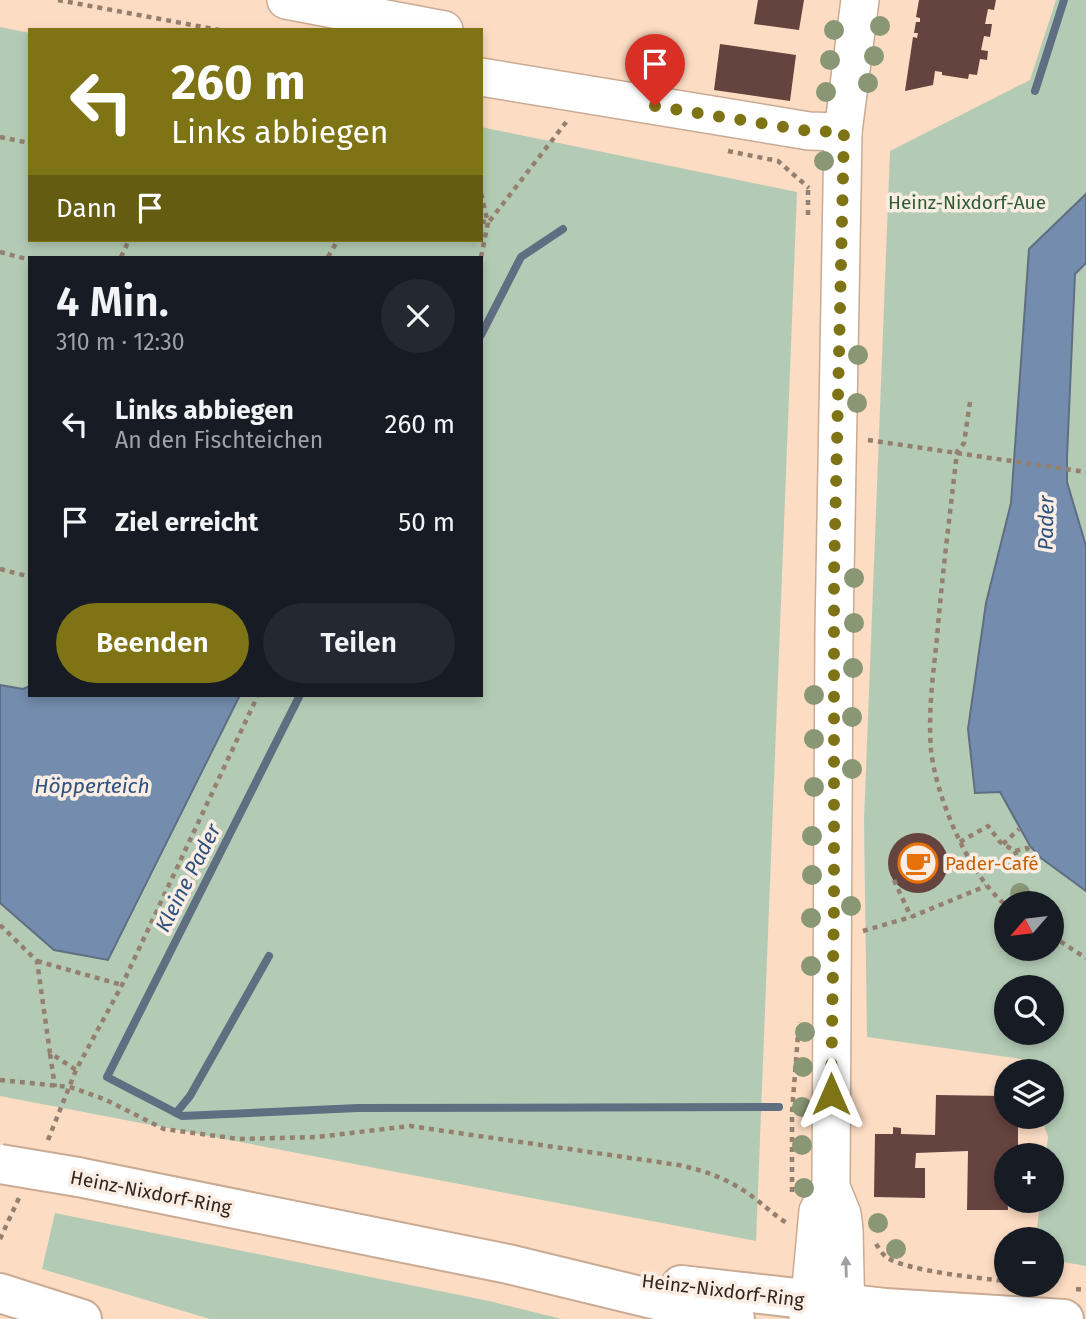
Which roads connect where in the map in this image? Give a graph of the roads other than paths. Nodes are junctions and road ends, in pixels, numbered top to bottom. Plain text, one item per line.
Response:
1 (286, 0) edge
2 (449, 0) edge
3 (860, 0) edge
4 (433, 28) edge
5 (444, 28) edge
6 (483, 77) edge
7 (844, 132) junction
8 (0, 1164) edge
9 (831, 1187) junction
10 (508, 1264) junction
11 (14, 1297) edge
12 (808, 1310) edge
13 (847, 1312) edge
14 (82, 1319) edge
15 (735, 1319) edge
16 (1065, 1319) edge

1 - 4 street
2 - 5 street
3 - 7 street
6 - 7 street
7 - 9 street
8 - 10 main road, Heinz-Nixdorf-Ring, bridge
9 - 12 street
13 -> 9 street
10 - 12 main road, Heinz-Nixdorf-Ring
10 - 15 main road, Heinz-Nixdorf-Ring
11 - 14 main road
12 - 13 main road, Heinz-Nixdorf-Ring
13 - 16 main road, Heinz-Nixdorf-Ring

